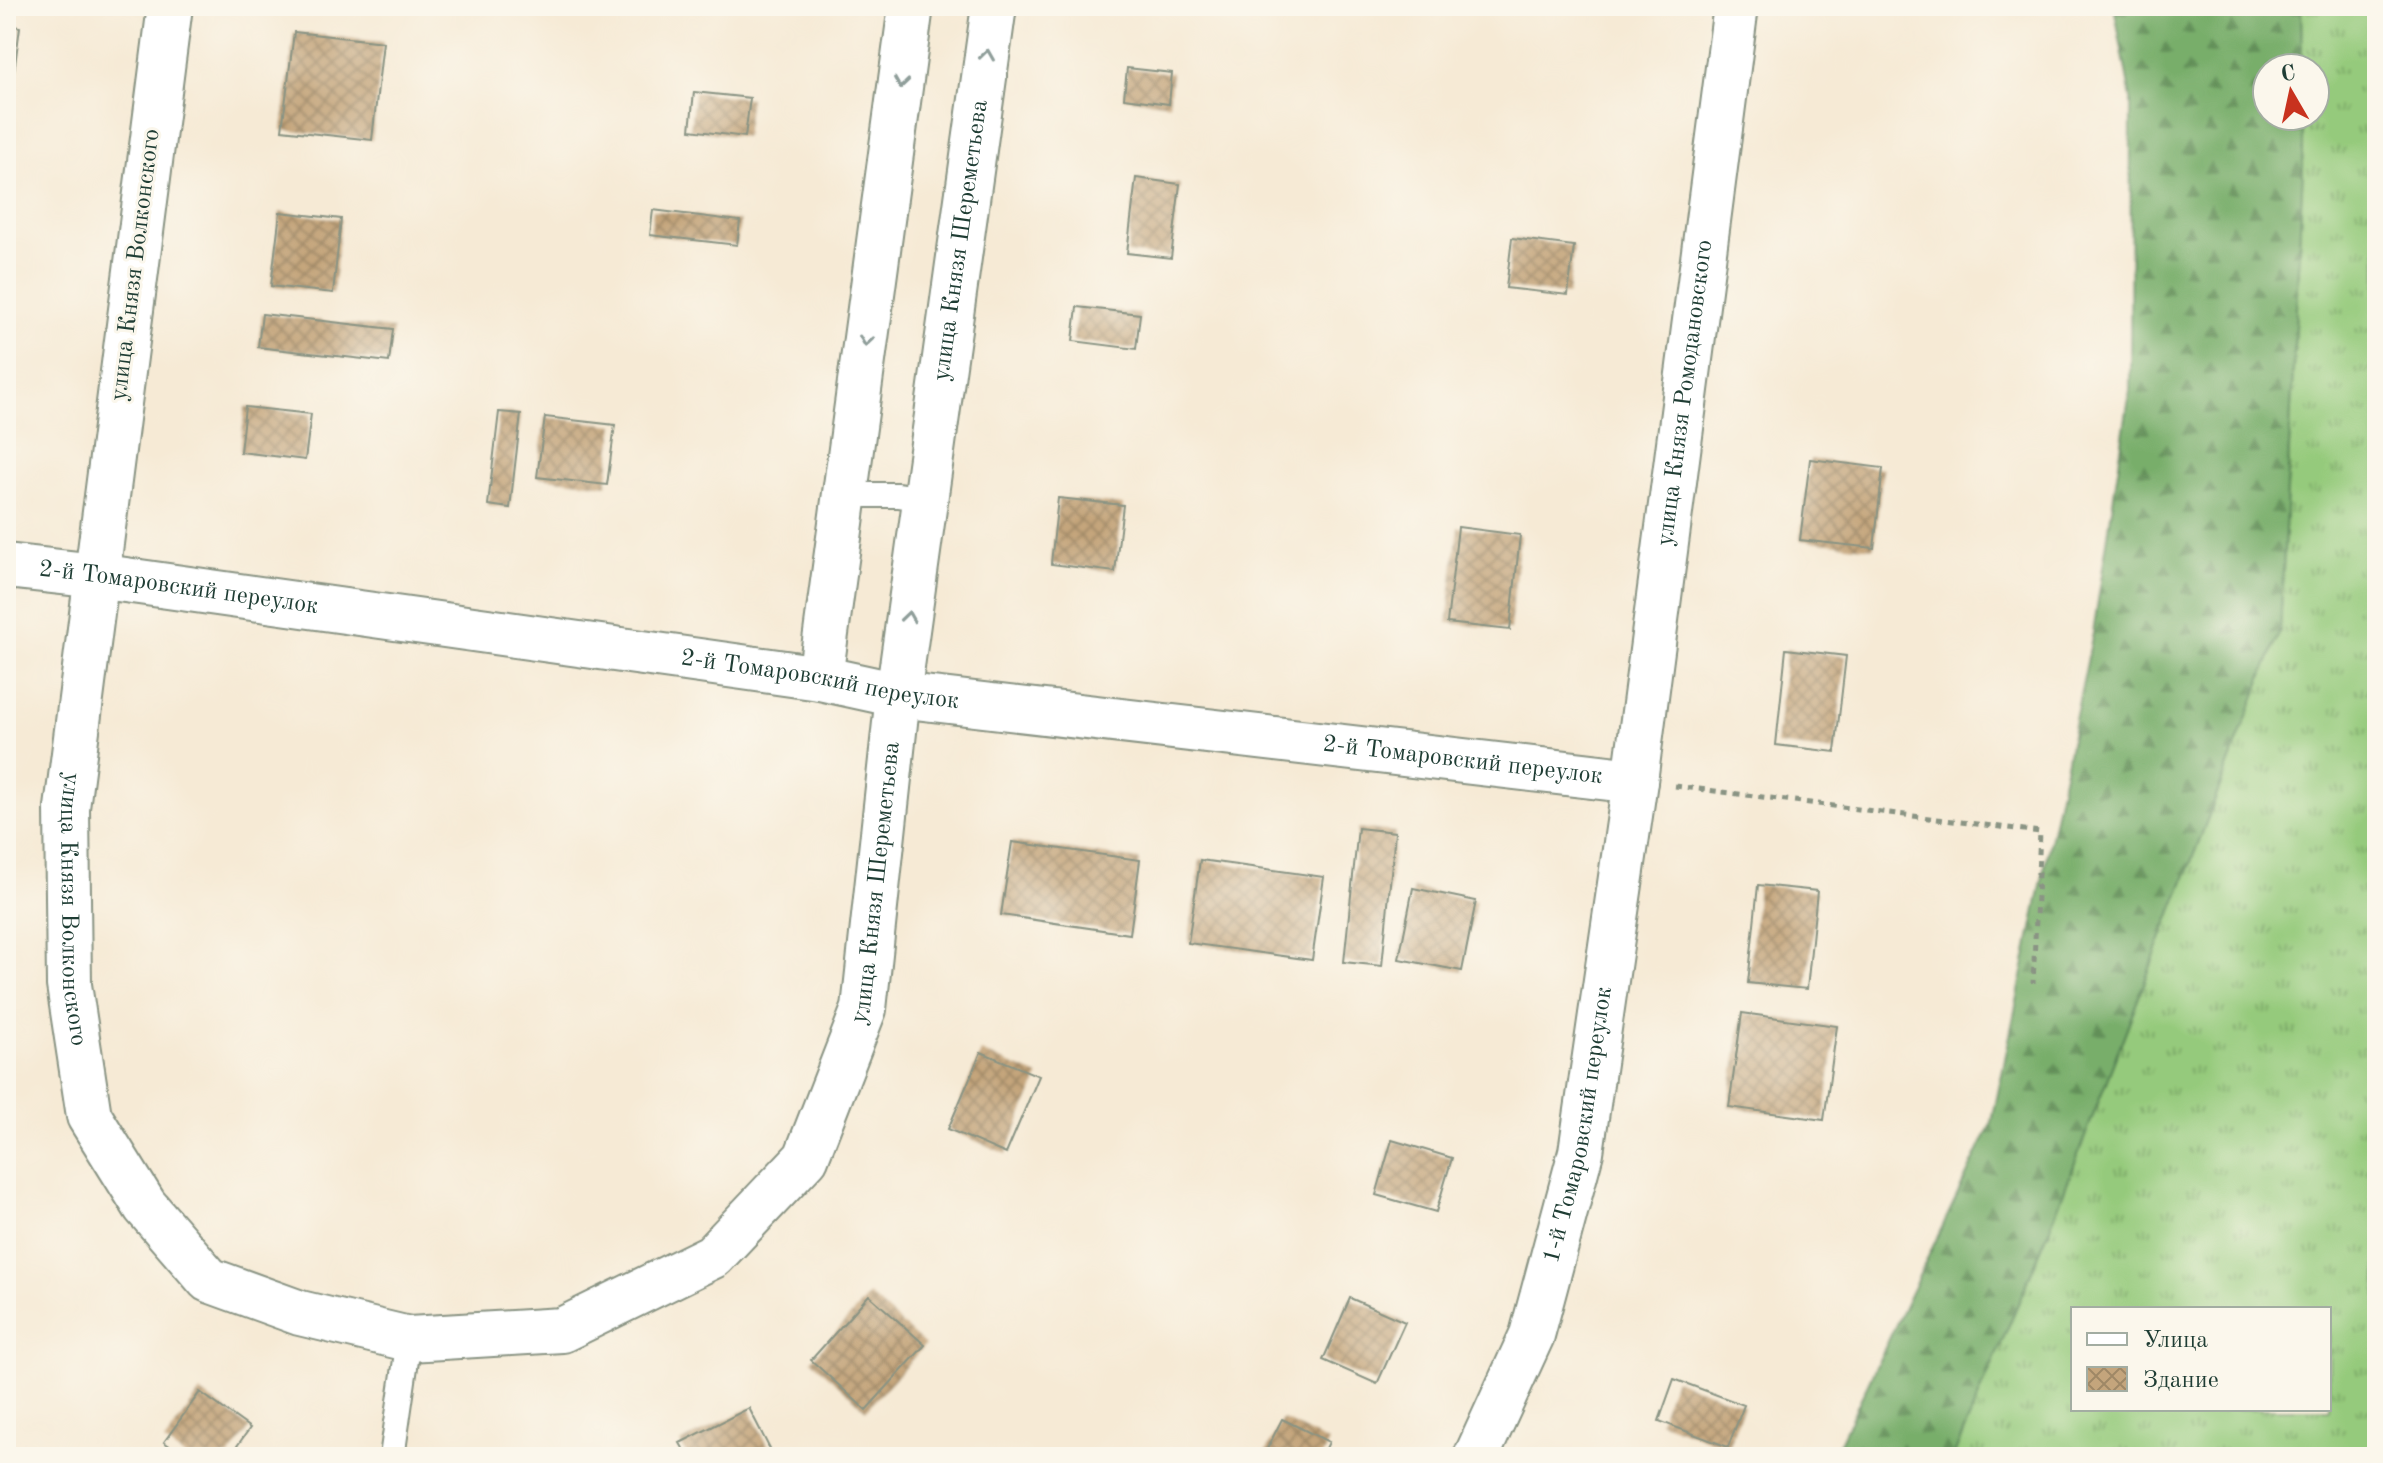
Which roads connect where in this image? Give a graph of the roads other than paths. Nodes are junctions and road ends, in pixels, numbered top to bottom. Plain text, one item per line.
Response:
1 (170, 6) edge
2 (911, 6) edge
3 (994, 6) edge
4 (1736, 6) edge
5 (845, 495) junction
6 (925, 499) junction
7 (6, 566) edge
8 (97, 576) junction
9 (820, 678) junction
10 (898, 695) junction
11 (1635, 781) junction
12 (409, 1339) junction
13 (392, 1457) edge
14 (1476, 1457) edge

1 - 8 street, улица Князя Волконского
2 -> 5 street
6 -> 3 street, улица Князя Шереметьева
4 - 11 street, улица Князя Ромодановского
5 - 6 lane
5 - 9 street
10 -> 6 street, улица Князя Шереметьева
7 - 8 street, 2-й Томаровский переулок
8 - 9 street, 2-й Томаровский переулок
8 - 12 street, улица Князя Волконского
9 - 10 street, 2-й Томаровский переулок
10 - 11 street, 2-й Томаровский переулок
10 - 12 street, улица Князя Шереметьева
11 - 14 street, 1-й Томаровский переулок
12 - 13 lane

